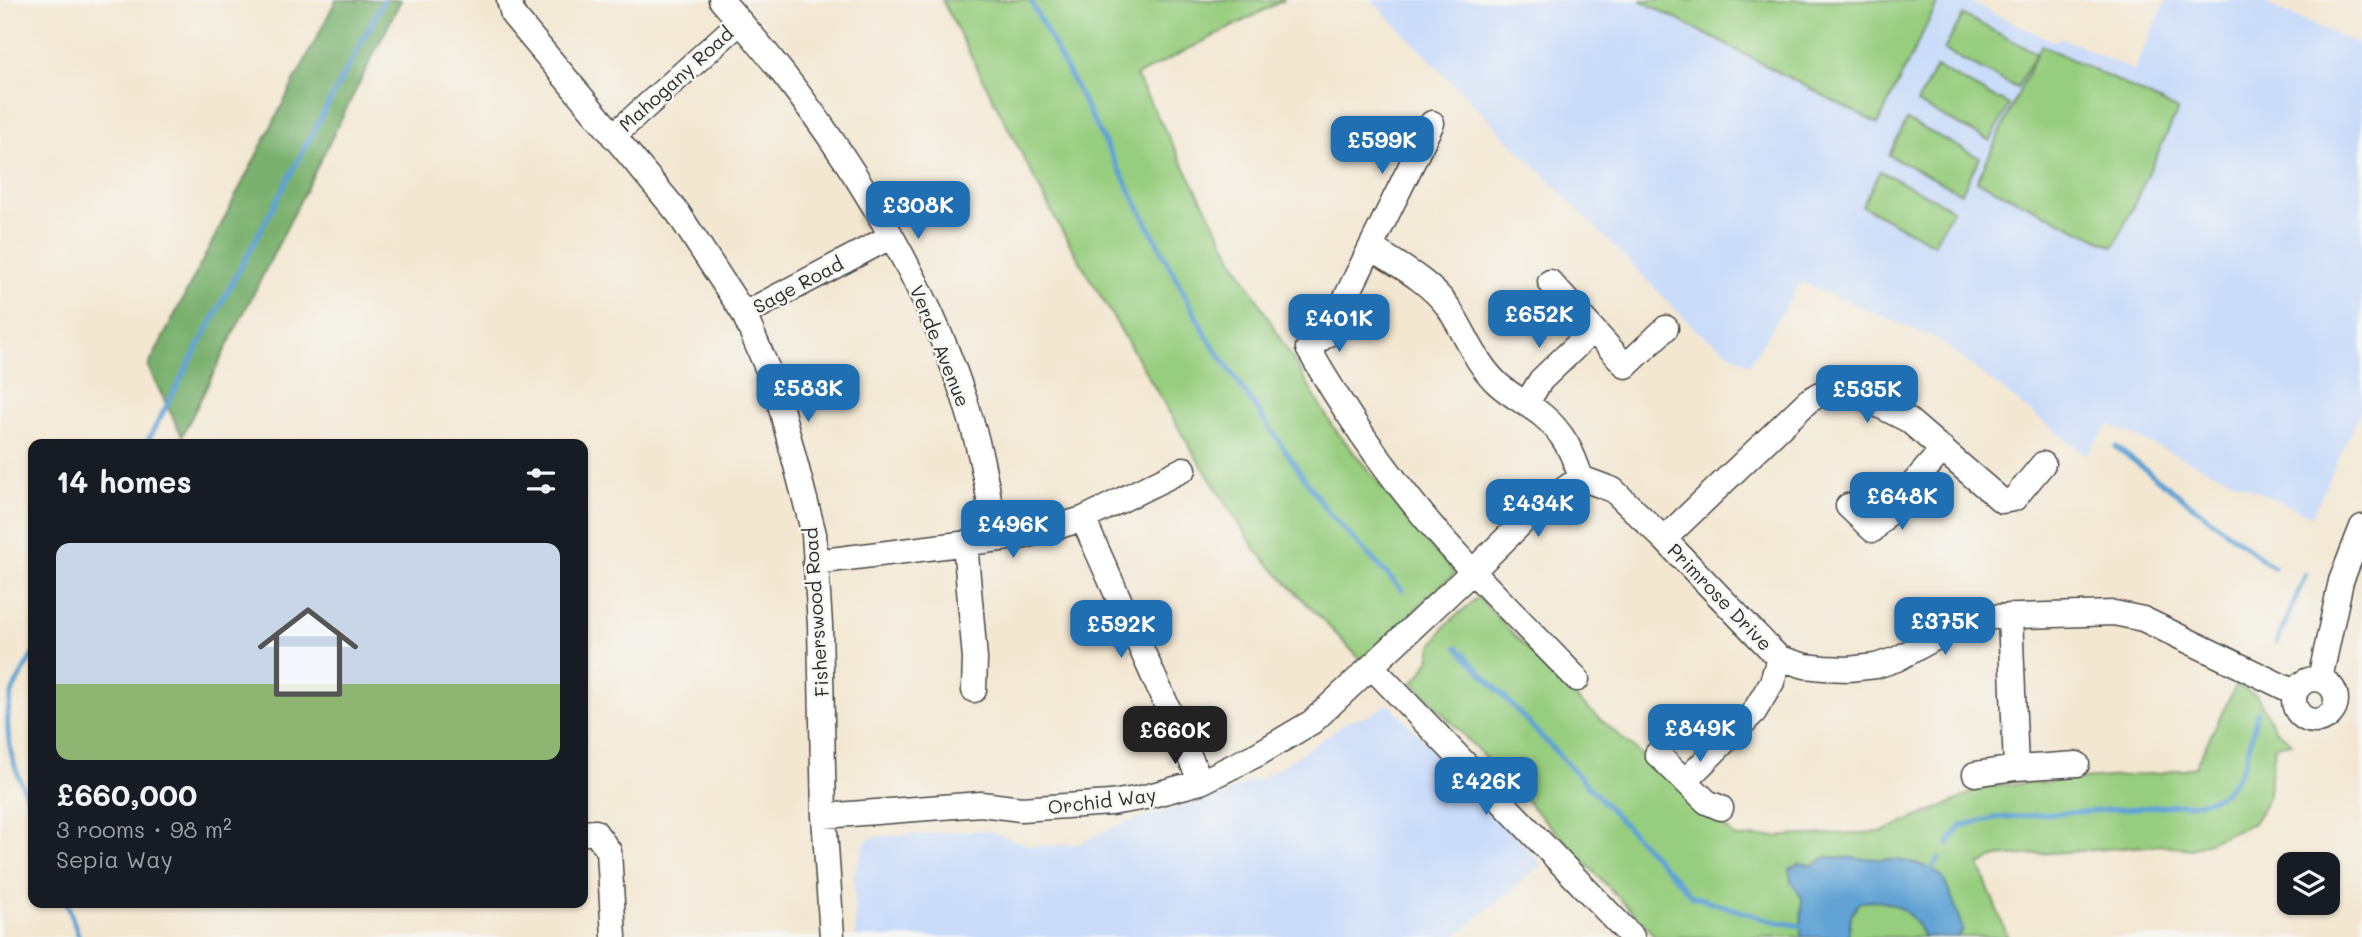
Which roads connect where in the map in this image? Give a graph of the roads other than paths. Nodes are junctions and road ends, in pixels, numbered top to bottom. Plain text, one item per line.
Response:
1 (509, 0) edge
2 (721, 0) edge
3 (740, 22) junction
4 (1433, 123) dead end
5 (613, 136) junction
6 (890, 237) junction
7 (1372, 248) junction
8 (1550, 282) dead end
9 (744, 314) junction
10 (1666, 328) dead end
11 (1593, 330) junction
12 (1526, 404) junction
13 (1943, 449) junction
14 (2043, 464) dead end
15 (1184, 469) dead end
16 (1581, 478) junction
17 (1848, 506) dead end
18 (1083, 519) junction
19 (2362, 527) edge
20 (1664, 538) junction
21 (994, 540) junction
22 (965, 543) junction
23 (816, 562) junction
24 (1472, 572) junction
25 (2010, 616) junction
26 (1779, 658) junction
27 (1371, 667) junction
28 (1577, 678) dead end
29 (2320, 679) junction
30 (974, 690) dead end
31 (2294, 692) junction
32 (1657, 754) dead end
33 (2077, 764) dead end
34 (2016, 768) junction
35 (1975, 774) dead end
36 (1685, 781) junction
37 (1201, 782) junction
38 (1721, 808) dead end
39 (824, 816) junction
40 (589, 832) edge
41 (614, 937) edge
42 (832, 937) edge
43 (1632, 937) edge

1 - 5 street, Fisherswood Road
2 - 3 street, Verde Avenue
3 - 5 street, Mahogany Road
3 - 6 street, Verde Avenue
4 - 7 street
5 - 9 street, Fisherswood Road
6 - 9 street, Sage Road
6 - 21 street, Verde Avenue
7 - 12 street
7 - 24 street
8 - 11 street
9 - 23 street, Fisherswood Road
10 - 11 street
11 - 12 street
12 - 16 street
13 - 14 street
13 - 17 street
13 - 20 street
15 - 18 street
16 - 20 street, Primrose Drive
16 - 24 street, Orchid Way
18 - 21 street
18 - 37 street
19 - 29 street
20 - 26 street, Primrose Drive
21 - 22 street
22 - 23 street
22 - 30 street
23 - 39 street, Fisherswood Road
24 - 27 street, Orchid Way
24 - 28 street
25 - 26 street, Primrose Drive
25 - 31 street, Primrose Drive
25 - 34 street
26 - 36 street
27 - 37 street, Orchid Way
27 - 43 street
29 - 31 street
29 - 31 street
32 - 36 street
33 - 34 street
34 - 35 street
36 - 38 street
37 - 39 street, Orchid Way
39 - 42 street, Fisherswood Road
40 - 41 street

